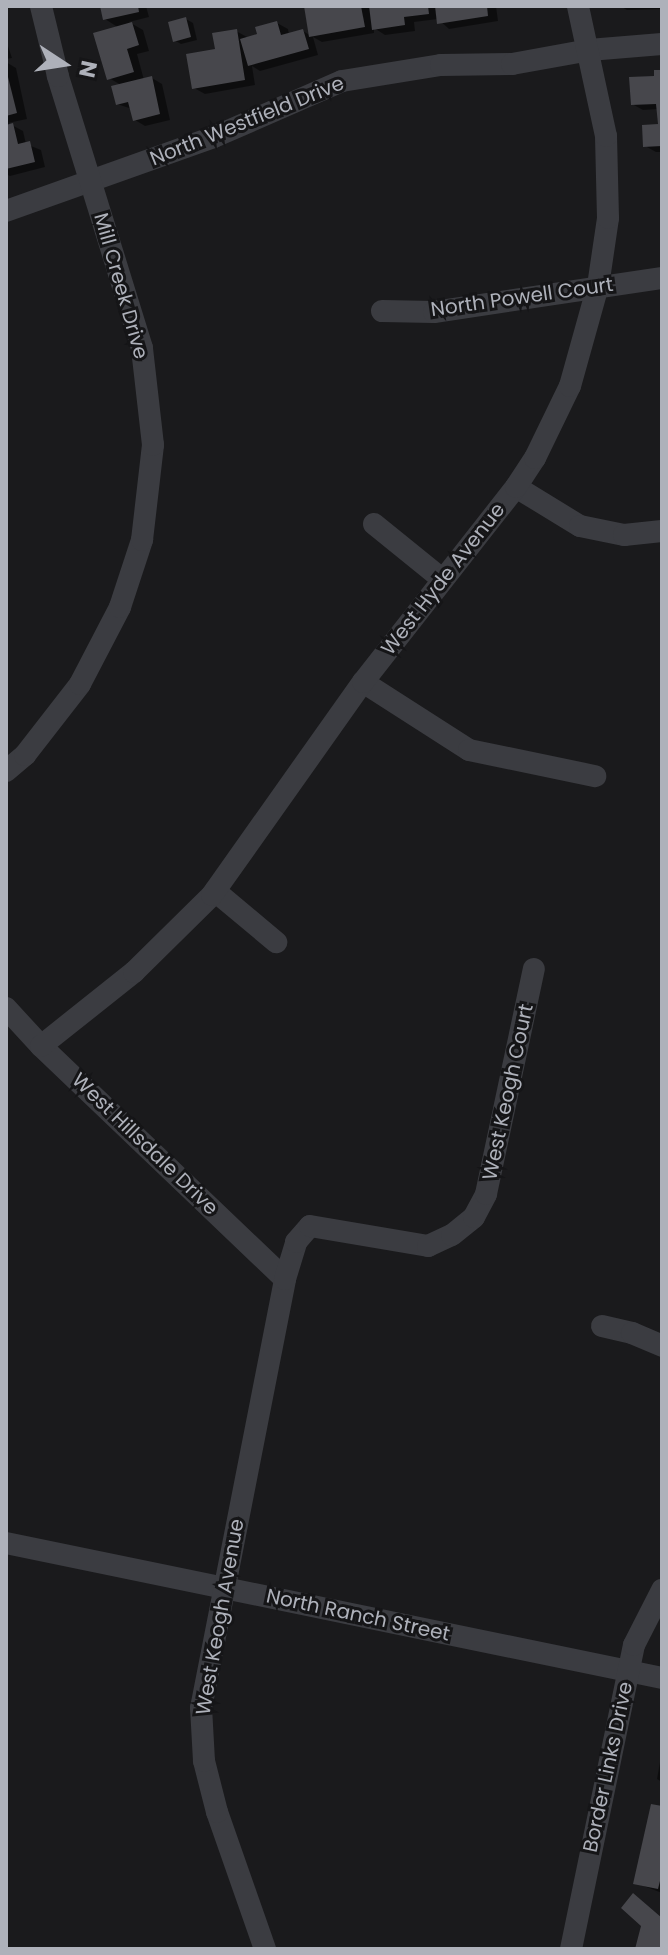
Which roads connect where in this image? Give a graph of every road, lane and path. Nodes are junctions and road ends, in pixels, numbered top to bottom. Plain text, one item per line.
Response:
1 (41, 6) edge
2 (578, 6) edge
3 (662, 44) edge
4 (589, 50) junction
5 (90, 180) junction
6 (6, 211) edge
7 (662, 278) edge
8 (598, 286) junction
9 (382, 311) dead end
10 (516, 487) junction
11 (374, 524) dead end
12 (662, 531) edge
13 (442, 579) junction
14 (363, 682) junction
15 (6, 771) edge
16 (595, 776) dead end
17 (215, 891) junction
18 (276, 942) dead end
19 (534, 969) dead end
20 (6, 1008) edge
21 (41, 1046) junction
22 (285, 1279) junction
23 (602, 1326) dead end
24 (662, 1346) edge
25 (6, 1543) edge
26 (223, 1588) junction
27 (662, 1590) edge
28 (628, 1671) junction
29 (662, 1678) edge
30 (265, 1949) edge
31 (571, 1949) edge

1 - 5 street, Mill Creek Drive
2 - 4 street, West Hyde Avenue
3 - 4 street
4 - 5 street, North Westfield Drive
4 - 8 street, West Hyde Avenue
5 - 6 street, North Westfield Drive
5 - 15 street, Mill Creek Drive
7 - 8 street, North Powell Court
8 - 9 street, North Powell Court
8 - 10 street, West Hyde Avenue
10 - 12 street
10 - 13 street, West Hyde Avenue
11 - 13 street
13 - 14 street, West Hyde Avenue
14 - 16 street
14 - 17 street, West Hyde Avenue
17 - 18 street
17 - 21 street, West Hyde Avenue
19 - 22 street, West Keogh Court
20 - 21 street, West Hillsdale Drive
21 - 22 street, West Hillsdale Drive
22 - 26 street, West Keogh Avenue
23 - 24 street
25 - 26 street, North Ranch Street
26 - 28 street, North Ranch Street
26 - 30 street, West Keogh Avenue
27 - 28 street, Border Links Drive
28 - 29 street, North Ranch Street
28 - 31 street, Border Links Drive

